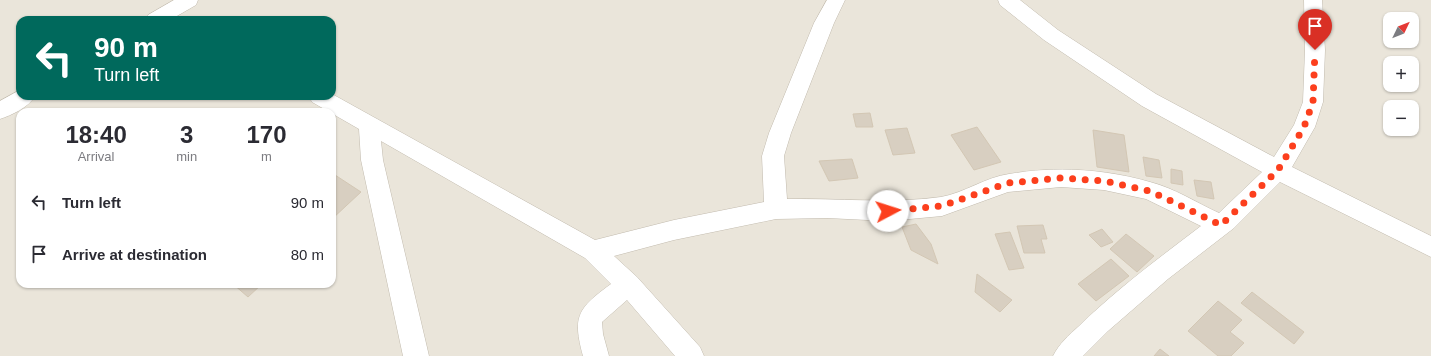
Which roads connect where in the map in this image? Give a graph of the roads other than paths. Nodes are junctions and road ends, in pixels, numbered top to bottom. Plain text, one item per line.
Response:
1 (836, 0) edge
2 (1007, 0) edge
3 (1313, 0) edge
4 (181, 5) edge
5 (162, 16) edge
6 (188, 16) edge
7 (18, 100) edge
8 (327, 100) edge
9 (0, 111) edge
10 (369, 125) junction
11 (1278, 170) junction
12 (776, 209) junction
13 (1221, 225) junction
14 (1431, 247) edge
15 (593, 251) junction
16 (629, 285) junction
17 (416, 356) edge
18 (596, 356) edge
19 (691, 356) edge
20 (1066, 356) edge

1 - 12 street
2 - 11 street
3 - 11 street
4 - 5 street
4 - 6 street
7 - 9 street
8 - 10 street
10 - 15 street
10 - 17 street
11 - 13 street
11 - 14 street
12 - 13 street
12 - 15 street
13 - 20 street
15 - 16 street
16 - 18 street
16 - 19 street

